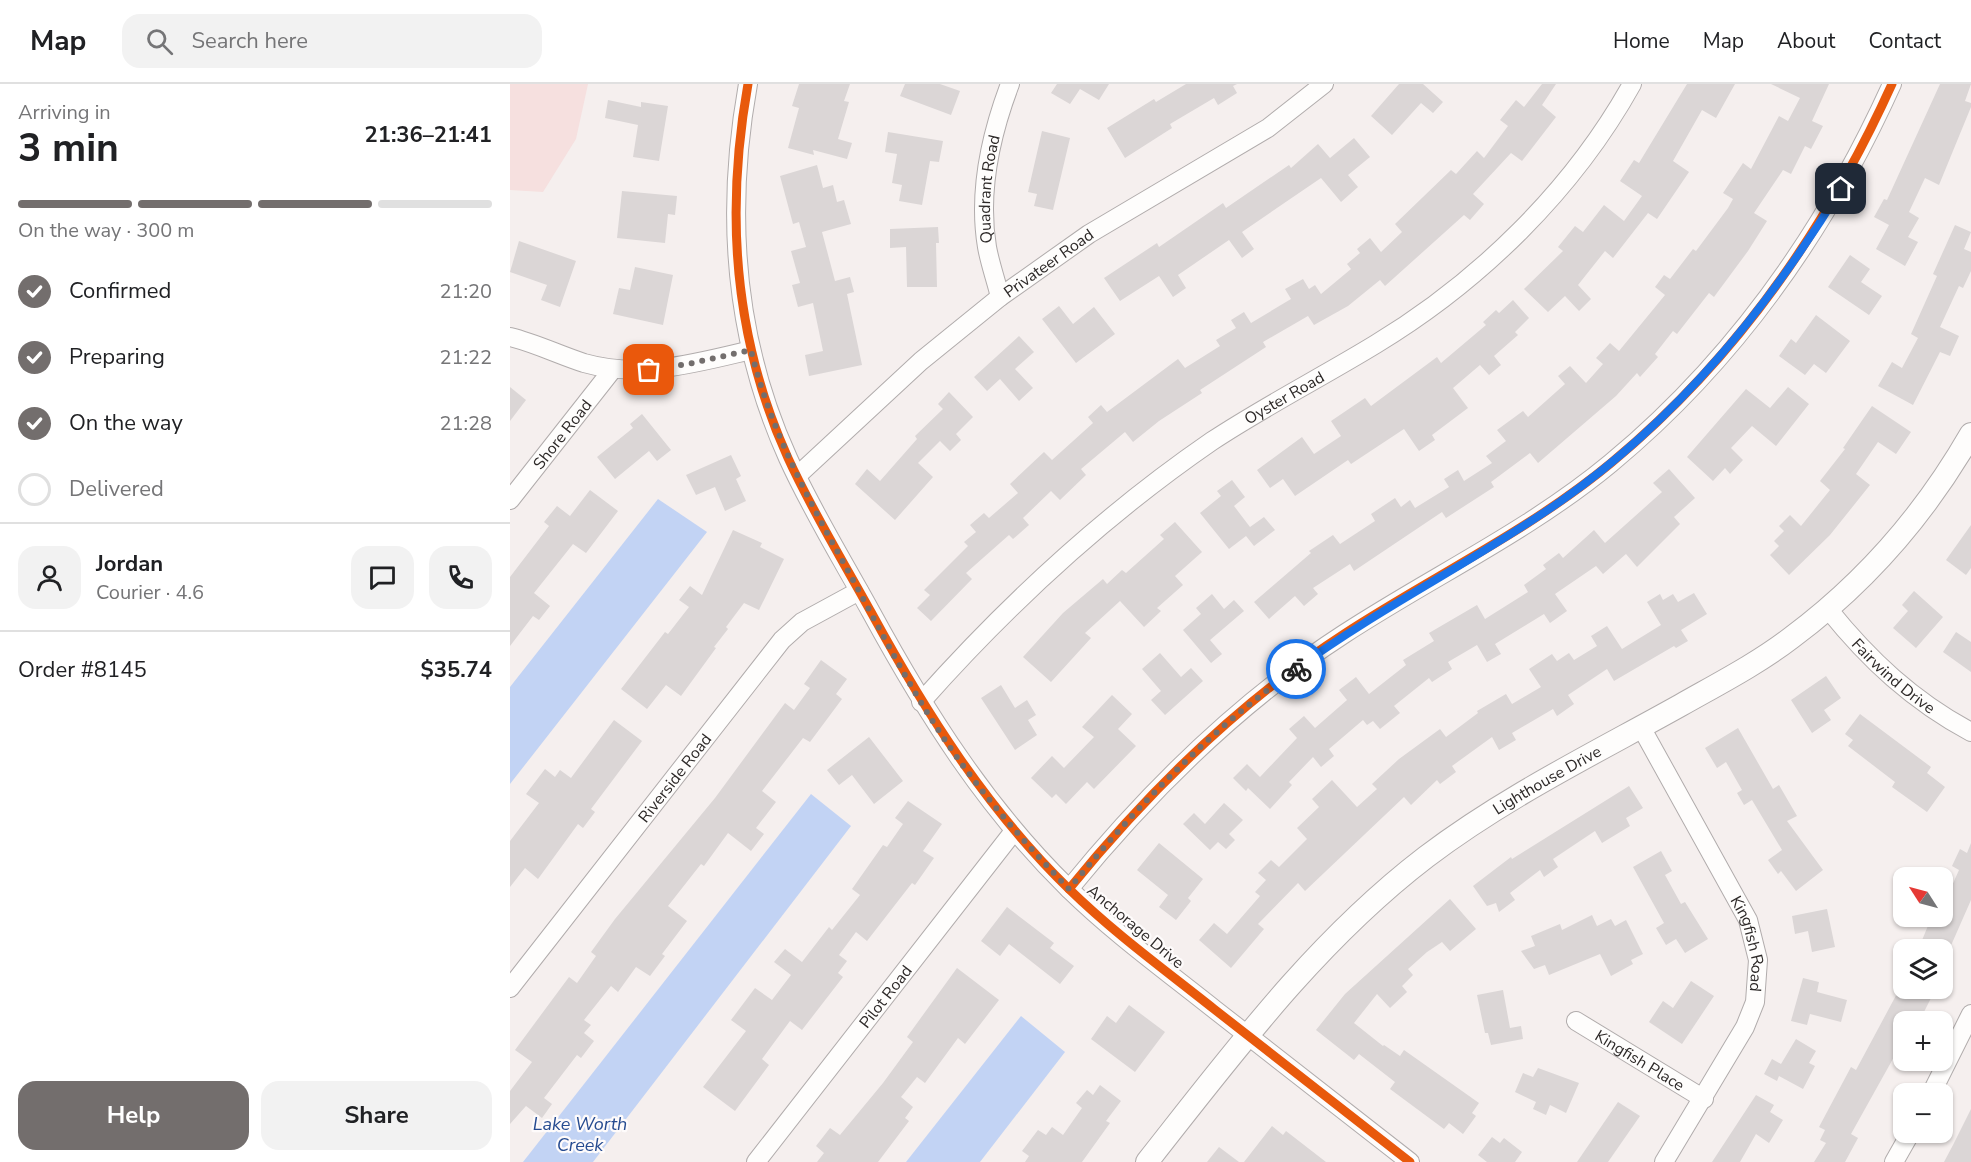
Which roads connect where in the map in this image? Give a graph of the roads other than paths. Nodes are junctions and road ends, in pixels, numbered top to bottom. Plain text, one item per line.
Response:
1 (748, 84) edge
2 (1010, 84) edge
3 (1324, 84) edge
4 (1632, 84) edge
5 (1892, 84) edge
6 (1000, 297) junction
7 (510, 337) edge
8 (751, 350) junction
9 (613, 369) junction
10 (1971, 434) edge
11 (797, 476) junction
12 (510, 500) edge
13 (859, 591) junction
14 (1828, 609) junction
15 (921, 702) junction
16 (1641, 727) junction
17 (1971, 732) edge
18 (1014, 831) junction
19 (1069, 889) junction
20 (510, 988) edge
21 (1971, 1014) edge
22 (1576, 1021) dead end
23 (1246, 1035) junction
24 (1936, 1083) edge
25 (1704, 1099) junction
26 (1905, 1143) edge
27 (756, 1162) edge
28 (1147, 1162) edge
29 (1410, 1162) edge
30 (1664, 1162) edge
31 (1894, 1162) edge

1 - 8 street, Anchorage Drive
2 - 6 street, Quadrant Road
3 - 6 street, Privateer Road
4 - 15 street, Oyster Road
5 - 19 street
6 - 11 street, Privateer Road
7 - 9 street
8 - 9 street
8 - 11 street, Anchorage Drive
9 - 12 street, Shore Road
10 - 14 street, Lighthouse Drive
11 - 13 street, Anchorage Drive
13 - 15 street, Anchorage Drive
13 - 20 street, Riverside Road
14 - 16 street, Lighthouse Drive
14 - 17 street, Fairwind Drive
15 - 18 street, Anchorage Drive
16 - 23 street, Lighthouse Drive
16 - 25 street, Kingfish Road
18 - 19 street, Anchorage Drive
18 - 27 street, Pilot Road
19 - 23 street, Anchorage Drive
21 - 24 street
22 - 25 street, Kingfish Place
23 - 28 street, Lighthouse Drive
23 - 29 street, Anchorage Drive
25 - 30 street, Kingfish Road
26 - 31 street

